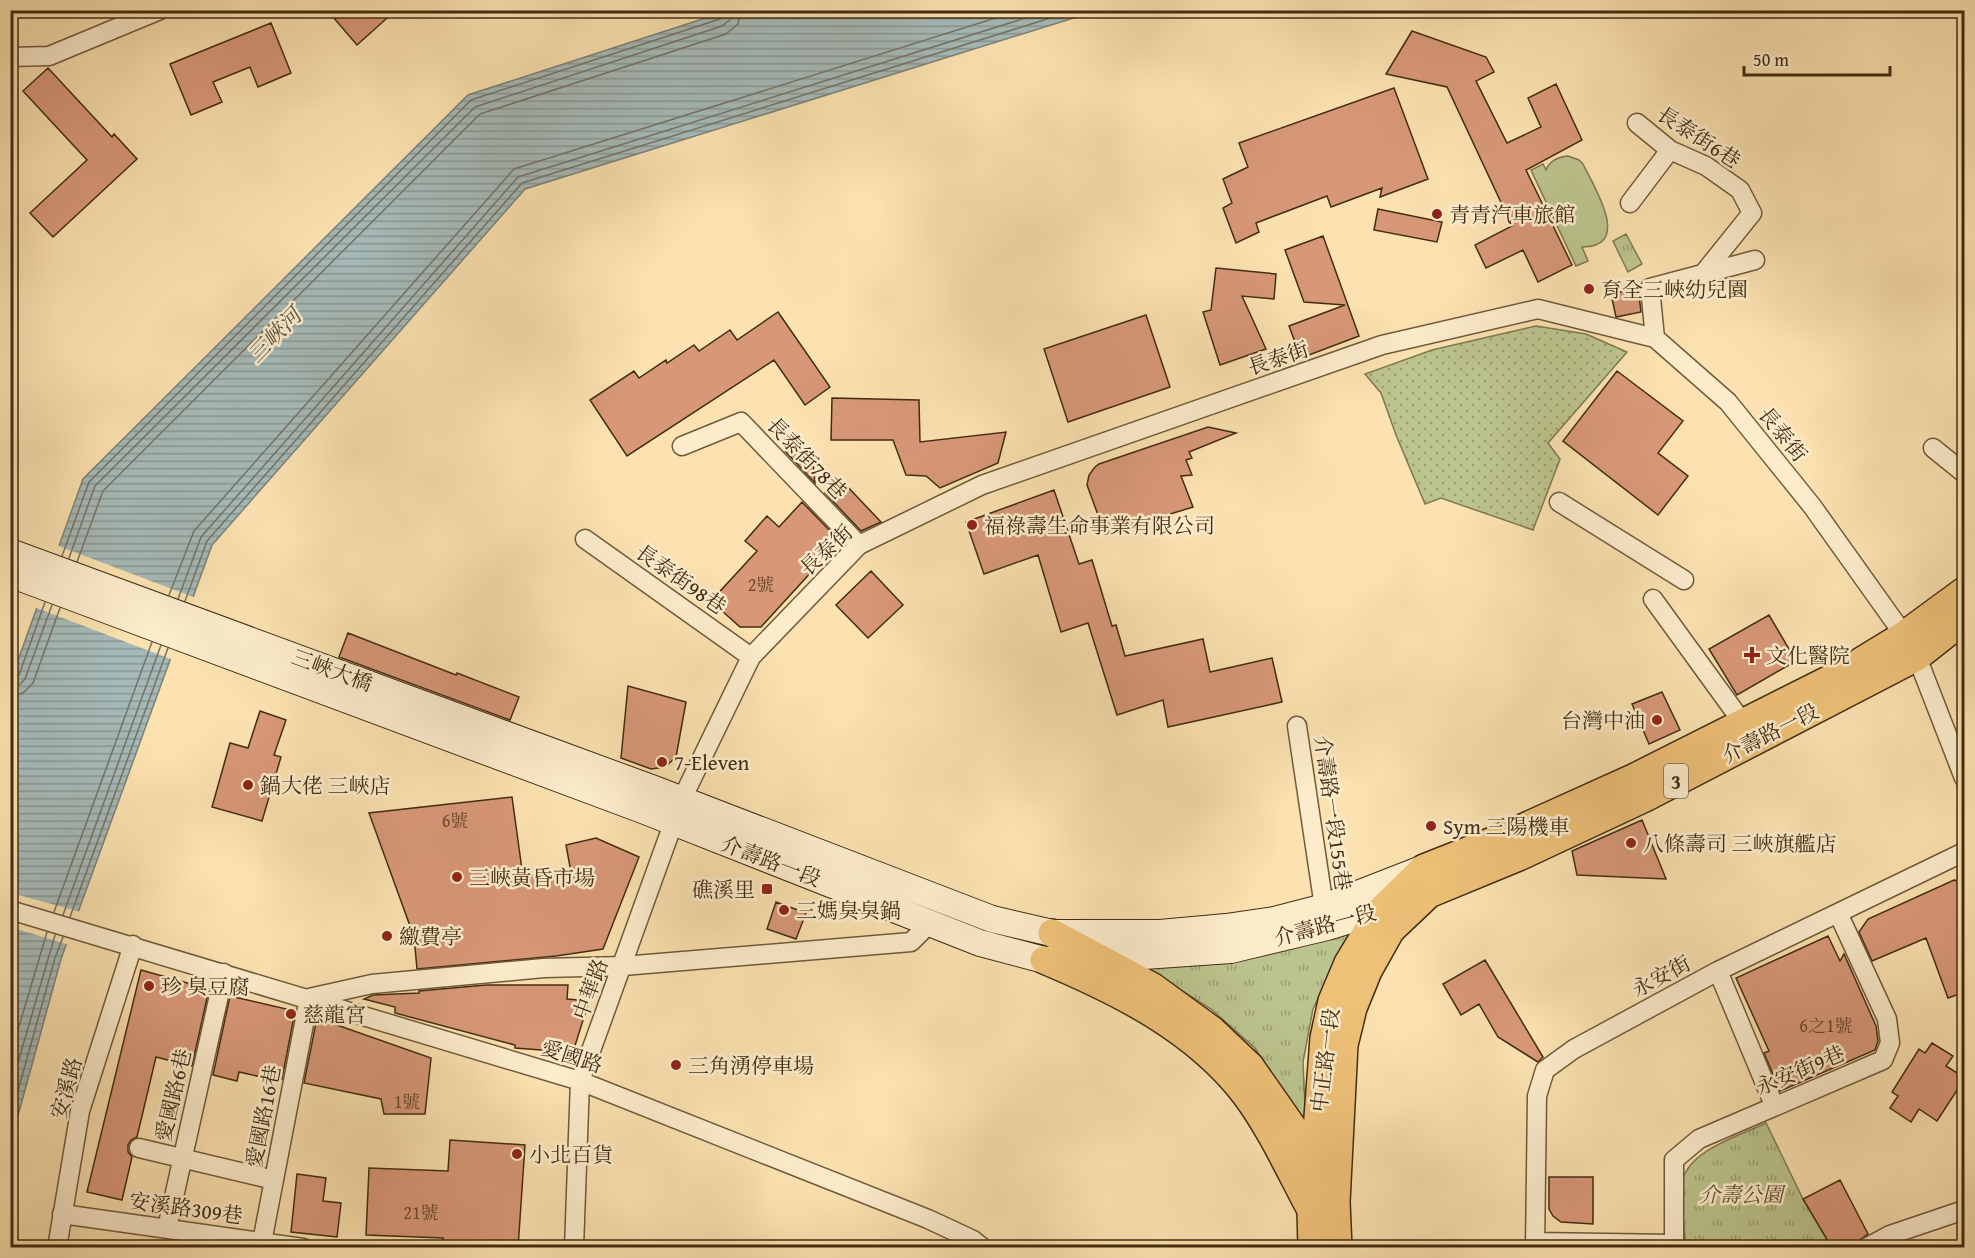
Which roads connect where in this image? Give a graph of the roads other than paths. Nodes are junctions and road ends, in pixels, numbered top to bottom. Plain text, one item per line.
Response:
1 (160, 10) edge
2 (10, 57) edge
3 (1637, 123) dead end
4 (1670, 150) junction
5 (1630, 202) dead end
6 (1755, 261) dead end
7 (1703, 274) junction
8 (1655, 338) junction
9 (682, 446) dead end
10 (1933, 448) dead end
11 (1965, 473) edge
12 (1559, 502) dead end
13 (585, 538) dead end
14 (859, 545) junction
15 (10, 552) edge
16 (10, 574) edge
17 (1684, 580) dead end
18 (1965, 591) edge
19 (1653, 599) dead end
20 (1965, 620) edge
21 (1910, 646) junction
22 (752, 657) junction
23 (294, 668) junction
24 (1743, 723) junction
25 (1297, 726) dead end
26 (1965, 778) edge
27 (649, 800) joint
28 (677, 811) junction
29 (1965, 852) edge
30 (1427, 881) junction
31 (1324, 907) junction
32 (10, 910) edge
33 (1379, 912) junction
34 (1838, 913) junction
35 (930, 923) junction
36 (1052, 933) junction
37 (133, 945) junction
38 (1100, 959) junction
39 (1044, 960) junction
40 (623, 966) junction
41 (1718, 971) junction
42 (224, 973) junction
43 (309, 998) junction
44 (580, 1081) junction
45 (1774, 1106) junction
46 (139, 1148) dead end
47 (182, 1159) junction
48 (1314, 1163) junction
49 (274, 1180) junction
50 (1336, 1202) junction
51 (1311, 1210) junction
52 (1965, 1210) edge
53 (62, 1214) junction
54 (166, 1228) junction
55 (262, 1242) junction
56 (1535, 1245) edge
57 (1674, 1246) edge
58 (57, 1248) edge
59 (303, 1248) edge
60 (574, 1248) edge
61 (983, 1248) edge
62 (1312, 1248) edge
63 (1338, 1248) edge
64 (1866, 1248) edge

1 - 2 street
3 - 4 street, 長泰街6巷
4 - 5 street
4 - 7 street, 長泰街6巷
6 - 7 street
7 - 8 street
8 - 14 street, 長泰街
8 - 21 street, 長泰街
9 - 14 street, 長泰街78巷
10 - 11 street
12 - 17 street
13 - 22 street, 長泰街98巷
14 - 22 street, 長泰街
15 - 23 main road, 三峽大橋
16 - 23 main road, 三峽大橋
18 - 21 main road, 介壽路一段 / 3
19 - 24 street
20 - 21 main road, 介壽路一段 / 3
21 - 24 main road, 介壽路一段 / 3
21 - 26 street, 長泰街
21 - 30 main road, 介壽路一段 / 3
22 - 28 street, 長泰街
23 - 27 main road, 三峽大橋
24 - 30 main road, 介壽路一段 / 3
25 - 31 street, 介壽路一段155巷
27 - 28 main road, 介壽路一段
28 - 35 main road, 介壽路一段
28 - 36 main road, 介壽路一段
28 - 40 street, 中華路
29 - 34 street, 永安街
30 - 31 main road, 介壽路一段
30 - 33 main road, 中正路一段 / 3
30 - 50 main road, 中正路一段 / 3
31 - 36 main road, 介壽路一段
32 - 37 street, 愛國路
33 - 38 main road, 介壽路一段
33 - 48 main road, 中正路一段 / 3
34 - 41 street, 永安街
34 - 45 street, 永安街9巷
35 - 39 main road, 介壽路一段
35 - 40 street
36 - 38 main road
37 - 42 street, 愛國路
37 - 53 street, 安溪路
38 - 39 main road, 介壽路一段
38 - 48 main road
39 - 51 main road
40 - 43 street
40 - 44 street, 中華路
41 - 45 street
41 - 56 street, 永安街
42 - 43 street, 愛國路
42 - 47 street, 愛國路6巷
43 - 44 street, 愛國路
43 - 49 street, 愛國路16巷
44 - 60 street, 中華路
44 - 61 street, 愛國路
45 - 57 street, 永安街9巷
46 - 47 street
47 - 49 street
47 - 54 street, 愛國路6巷
48 - 50 main road
48 - 51 main road, 中正路一段 / 3
49 - 55 street, 愛國路16巷
50 - 63 main road, 中正路一段 / 3
51 - 62 main road, 中正路一段 / 3
52 - 64 street
53 - 54 street, 安溪路309巷
53 - 58 street, 安溪路
54 - 55 street, 安溪路309巷
55 - 59 street, 安溪路309巷
56 - 57 street

